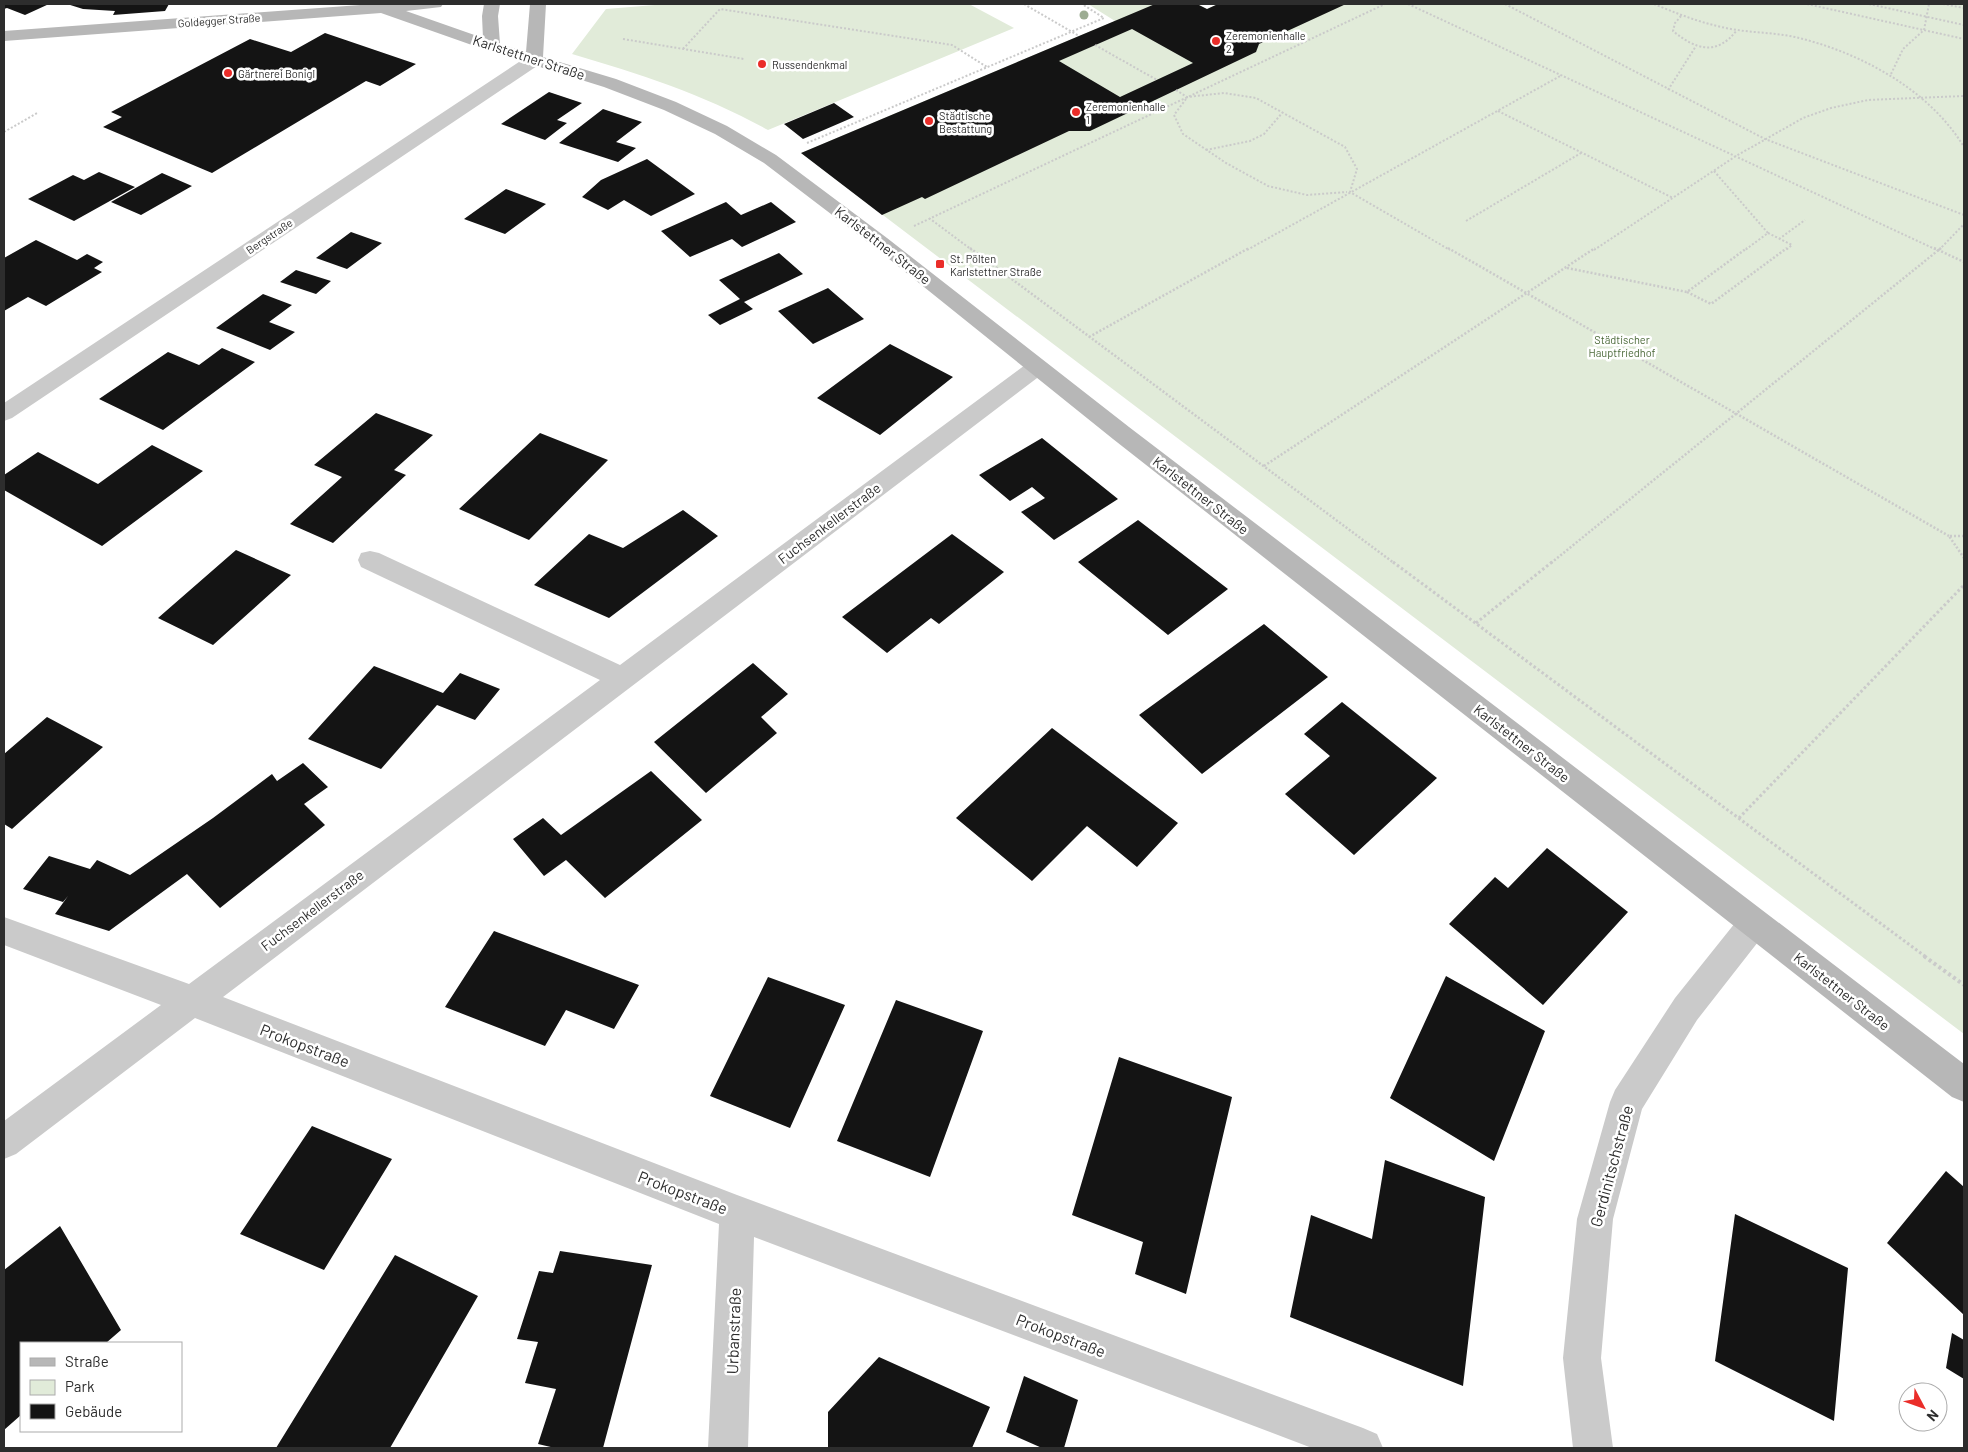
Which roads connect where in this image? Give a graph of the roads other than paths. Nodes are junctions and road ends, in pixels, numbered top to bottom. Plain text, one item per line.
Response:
1 (435, 4) edge
2 (492, 4) edge
3 (538, 4) edge
4 (382, 8) junction
5 (4, 36) edge
6 (492, 47) junction
7 (534, 60) junction
8 (1037, 367) junction
9 (4, 413) edge
10 (370, 560) dead end
11 (621, 678) junction
12 (1754, 923) junction
13 (4, 931) edge
14 (192, 1001) junction
15 (1964, 1085) edge
16 (4, 1142) edge
17 (737, 1214) junction
18 (728, 1448) edge
19 (1363, 1448) edge
20 (1593, 1448) edge

1 - 4 main road, Goldegger Straße
2 - 6 main road
3 - 7 main road
4 - 5 main road, Goldegger Straße
4 - 6 main road, Karlstettner Straße
6 - 7 main road, Karlstettner Straße
7 - 8 main road, Karlstettner Straße
7 - 9 street, Bergstraße
8 - 11 street, Fuchsenkellerstraße
8 - 12 main road, Karlstettner Straße
10 - 11 street
11 - 14 street, Fuchsenkellerstraße
12 - 15 main road, Karlstettner Straße
12 - 20 street, Gerdinitschstraße
13 - 14 street, Prokopstraße
14 - 16 street, Fuchsenkellerstraße
14 - 17 street, Prokopstraße
17 - 18 street, Urbanstraße
17 - 19 street, Prokopstraße

